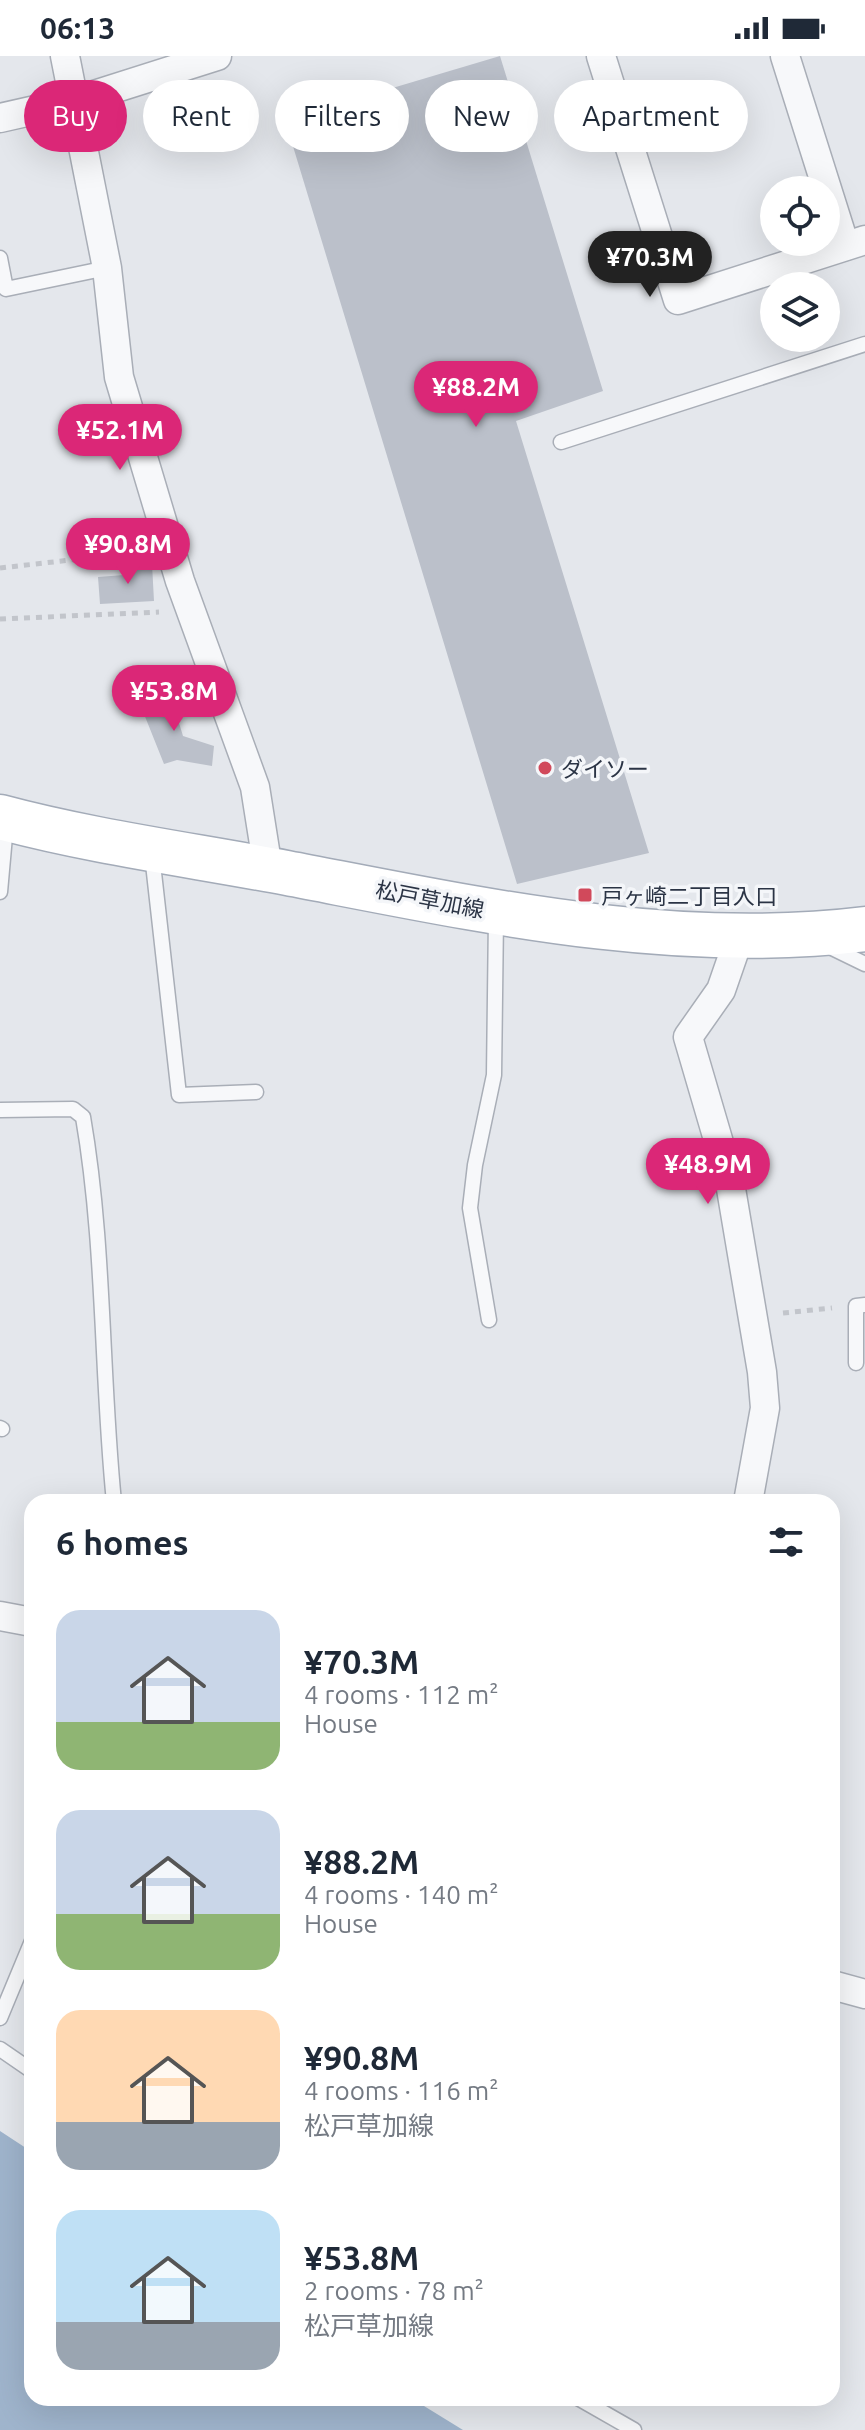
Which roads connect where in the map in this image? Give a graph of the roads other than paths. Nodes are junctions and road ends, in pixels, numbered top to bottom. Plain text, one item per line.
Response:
1 (65, 56) edge
2 (217, 56) edge
3 (601, 56) edge
4 (785, 56) edge
5 (184, 61) edge
6 (70, 80) edge
7 (127, 82) edge
8 (24, 113) edge
9 (0, 118) edge
10 (85, 152) edge
11 (855, 243) edge
12 (0, 258) edge
13 (107, 268) junction
14 (865, 344) edge
15 (561, 442) dead end
16 (3, 818) edge
17 (151, 847) junction
18 (268, 869) junction
19 (0, 892) edge
20 (496, 912) junction
21 (865, 929) edge
22 (806, 936) junction
23 (739, 938) junction
24 (865, 964) edge
25 (256, 1092) dead end
26 (0, 1110) edge
27 (860, 1305) edge
28 (489, 1320) dead end
29 (856, 1363) dead end
30 (113, 1494) edge
31 (749, 1494) edge
32 (0, 1616) edge
33 (24, 1620) edge
34 (24, 1960) edge
35 (840, 1987) edge
36 (865, 1994) edge
37 (0, 2018) edge
38 (0, 2049) edge
39 (24, 2066) edge
40 (592, 2406) edge
41 (634, 2430) edge

1 - 6 street
2 - 5 street
3 - 11 street
4 - 11 street
5 - 7 street
8 - 9 street
10 - 13 street
12 - 13 lane
13 - 18 street
14 - 15 lane
16 - 17 main road, 松戸草加線
16 - 19 lane
17 - 18 main road, 松戸草加線
17 - 25 lane
18 - 20 main road, 松戸草加線
20 - 23 main road, 松戸草加線
20 - 28 lane
21 - 22 main road, 松戸草加線
22 - 23 main road, 松戸草加線
22 - 24 lane
23 - 31 street
26 - 30 lane
27 - 29 lane
32 - 33 street
34 - 37 lane
35 - 36 street
38 - 39 lane
40 - 41 lane

